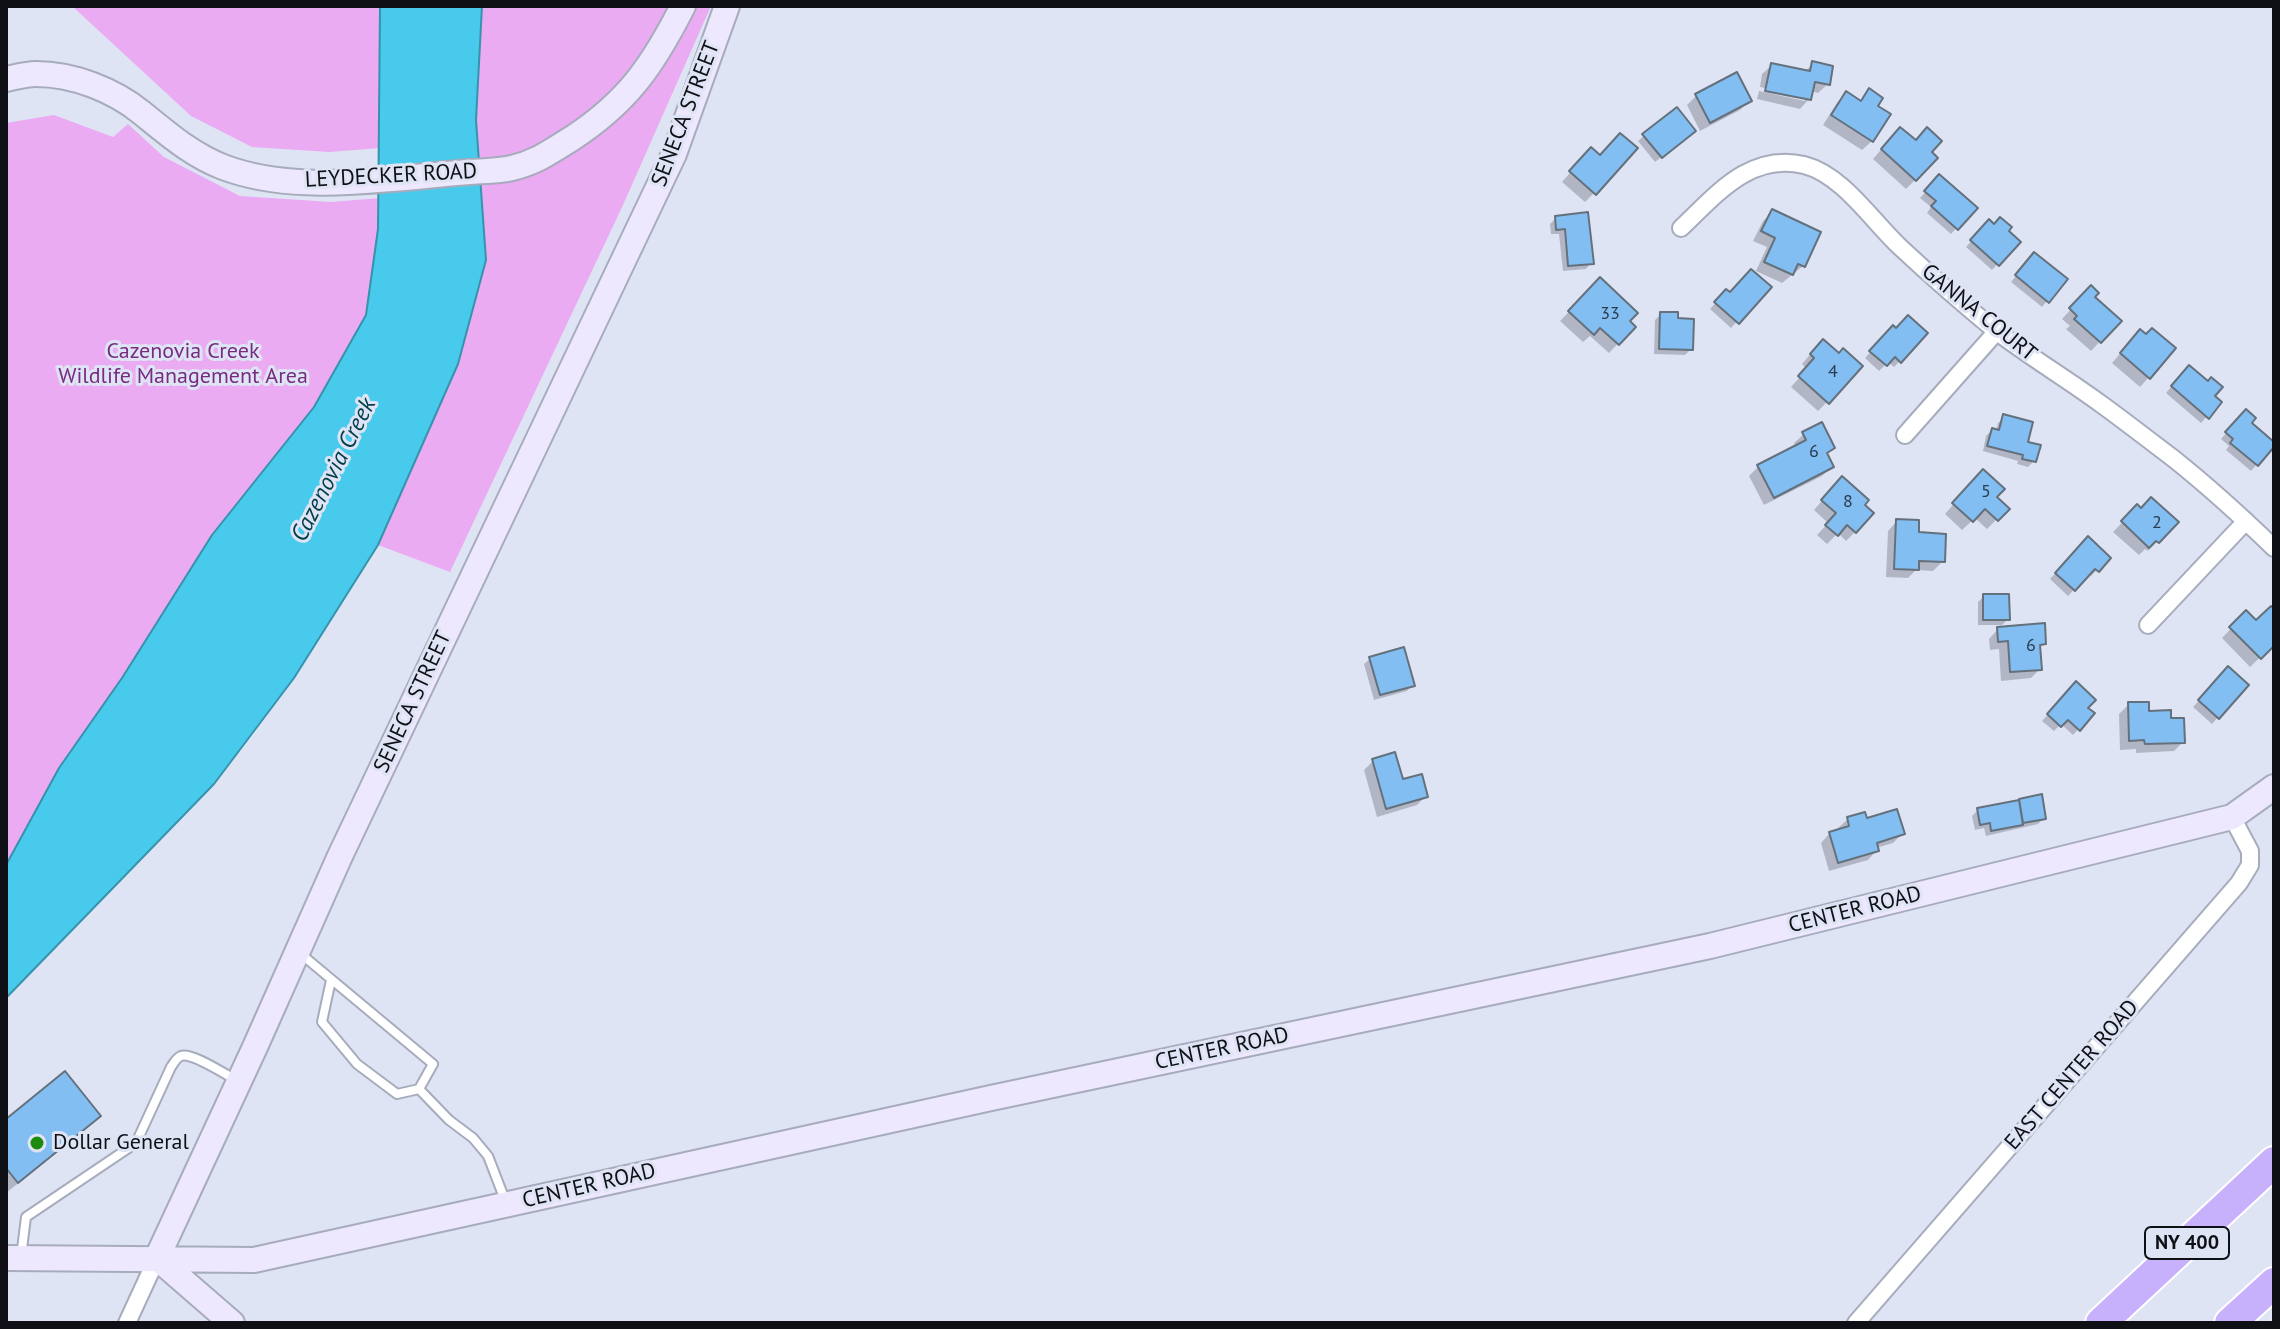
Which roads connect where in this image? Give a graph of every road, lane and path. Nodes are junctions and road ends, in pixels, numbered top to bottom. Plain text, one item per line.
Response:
1 (683, 6) edge
2 (727, 6) edge
3 (6, 79) edge
4 (1681, 228) dead end
5 (1997, 331) junction
6 (1905, 435) dead end
7 (2246, 521) junction
8 (2274, 548) edge
9 (2148, 625) dead end
10 (2274, 787) edge
11 (2232, 817) junction
12 (297, 951) junction
13 (331, 980) junction
14 (239, 1081) junction
15 (419, 1089) junction
16 (2274, 1162) edge
17 (507, 1204) junction
18 (14, 1258) edge
19 (157, 1258) junction
20 (2274, 1283) edge
21 (127, 1323) edge
22 (232, 1323) edge
23 (1856, 1323) edge
24 (2101, 1323) edge
25 (2230, 1323) edge

1 - 3 main road, LEYDECKER ROAD
2 - 12 main road, SENECA STREET
4 - 5 street, GANNA COURT
5 - 6 street
5 - 7 street, GANNA COURT
7 - 8 street, GANNA COURT
7 - 9 street
10 - 11 main road, CENTER ROAD
11 - 17 main road, CENTER ROAD
11 - 23 street, EAST CENTER ROAD
12 - 13 lane
12 - 14 main road, SENECA STREET
13 - 15 lane
13 - 15 lane
14 - 18 lane
14 - 19 main road, SENECA STREET
15 - 17 lane
16 - 24 highway, NY 400
17 - 19 main road, CENTER ROAD
18 - 19 main road
19 - 21 street
19 - 22 main road
20 - 25 highway

